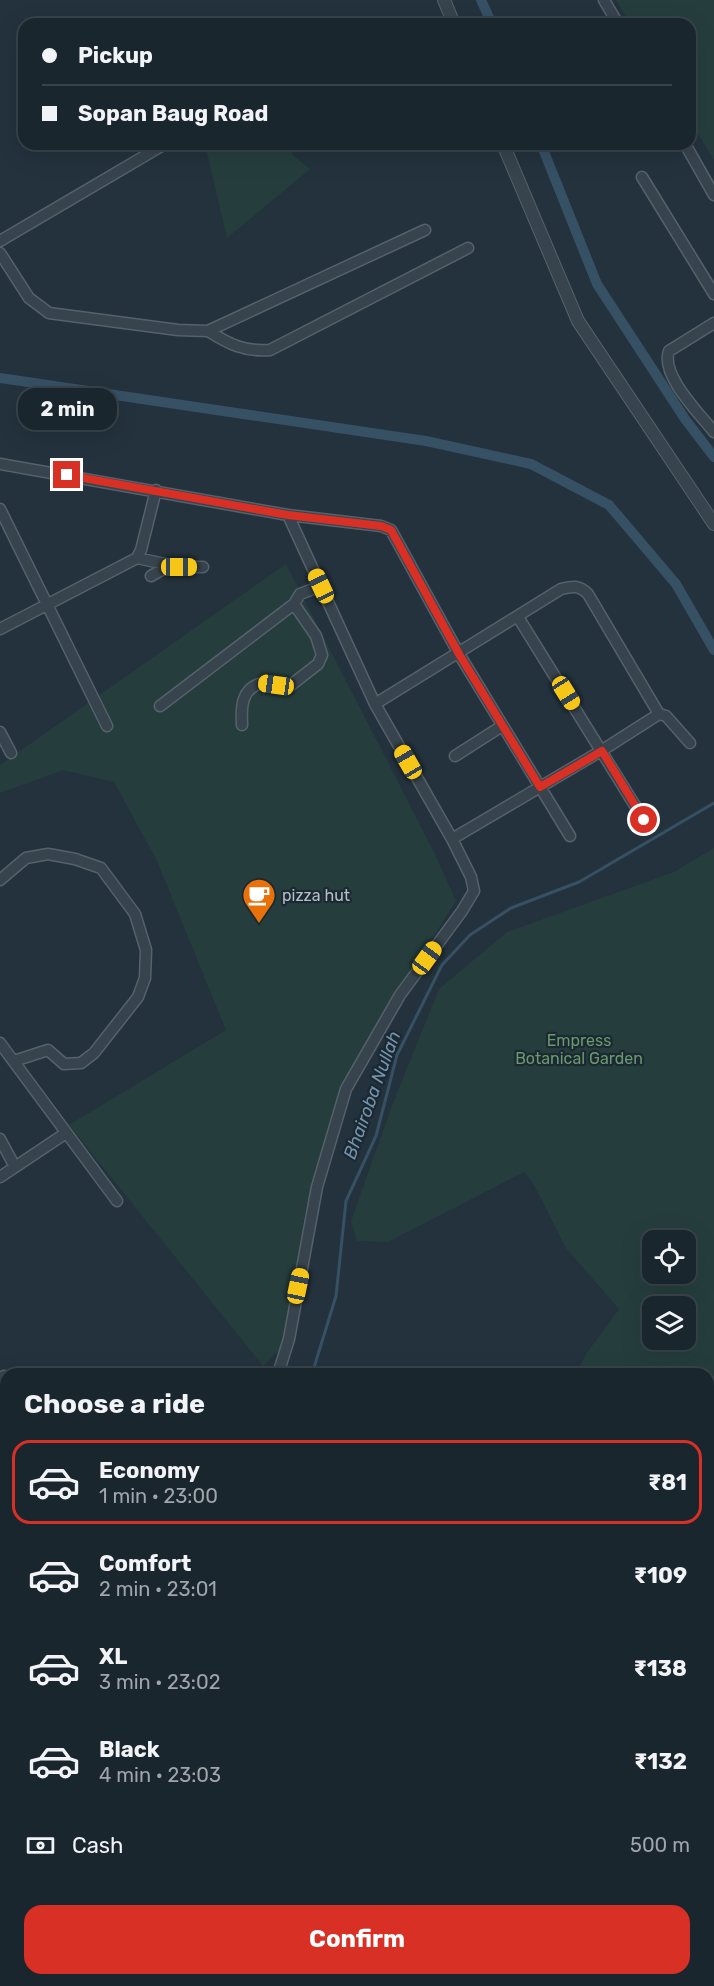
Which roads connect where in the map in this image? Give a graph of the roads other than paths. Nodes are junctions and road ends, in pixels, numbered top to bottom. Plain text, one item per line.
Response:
1 (444, 0) edge
2 (604, 0) edge
3 (452, 18) edge
4 (614, 18) edge
5 (155, 150) edge
6 (505, 150) edge
7 (688, 150) edge
8 (642, 177) dead end
9 (714, 195) edge
10 (425, 230) dead end
11 (0, 241) edge
12 (468, 248) dead end
13 (0, 253) edge
14 (714, 294) edge
15 (714, 323) edge
16 (208, 331) junction
17 (714, 432) edge
18 (0, 464) edge
19 (156, 490) junction
20 (288, 515) junction
21 (2, 516) edge
22 (714, 524) edge
23 (137, 558) junction
24 (170, 565) junction
25 (204, 567) dead end
26 (151, 576) dead end
27 (321, 586) junction
28 (294, 604) junction
29 (48, 606) junction
30 (518, 617) junction
31 (0, 629) edge
32 (459, 654) junction
33 (375, 704) junction
34 (160, 705) dead end
35 (659, 714) junction
36 (107, 726) dead end
37 (242, 726) dead end
38 (502, 726) junction
39 (0, 732) edge
40 (690, 743) dead end
41 (602, 751) junction
42 (10, 753) dead end
43 (455, 756) dead end
44 (540, 787) junction
45 (644, 820) dead end
46 (570, 836) dead end
47 (452, 839) junction
48 (0, 880) edge
49 (0, 1043) edge
50 (14, 1060) junction
51 (66, 1133) junction
52 (0, 1139) edge
53 (15, 1167) junction
54 (0, 1178) edge
55 (117, 1201) dead end
56 (280, 1368) edge

1 - 3 street
2 - 4 street
5 - 11 street
6 - 22 street
7 - 9 street
8 - 14 street
10 - 16 street
12 - 16 street
13 - 16 street
15 - 17 street
18 - 19 street
19 - 20 street
19 - 23 street
20 - 27 street
20 - 32 street
21 - 29 street
23 - 24 street
23 - 29 street
24 - 25 street
24 - 26 street
27 - 28 street
27 - 33 street
28 - 34 street
28 - 37 street
29 - 31 street
29 - 36 street
30 - 32 street
30 - 35 street
30 - 41 street
32 - 33 street
32 - 38 street
33 - 47 street
35 - 40 street
35 - 41 street
38 - 43 street
38 - 44 street
39 - 42 street
41 - 44 street
41 - 45 street
44 - 46 street
44 - 47 street
47 - 56 street
48 - 50 street
49 - 50 street
50 - 51 street
51 - 53 street
51 - 55 street
52 - 53 street
53 - 54 street

